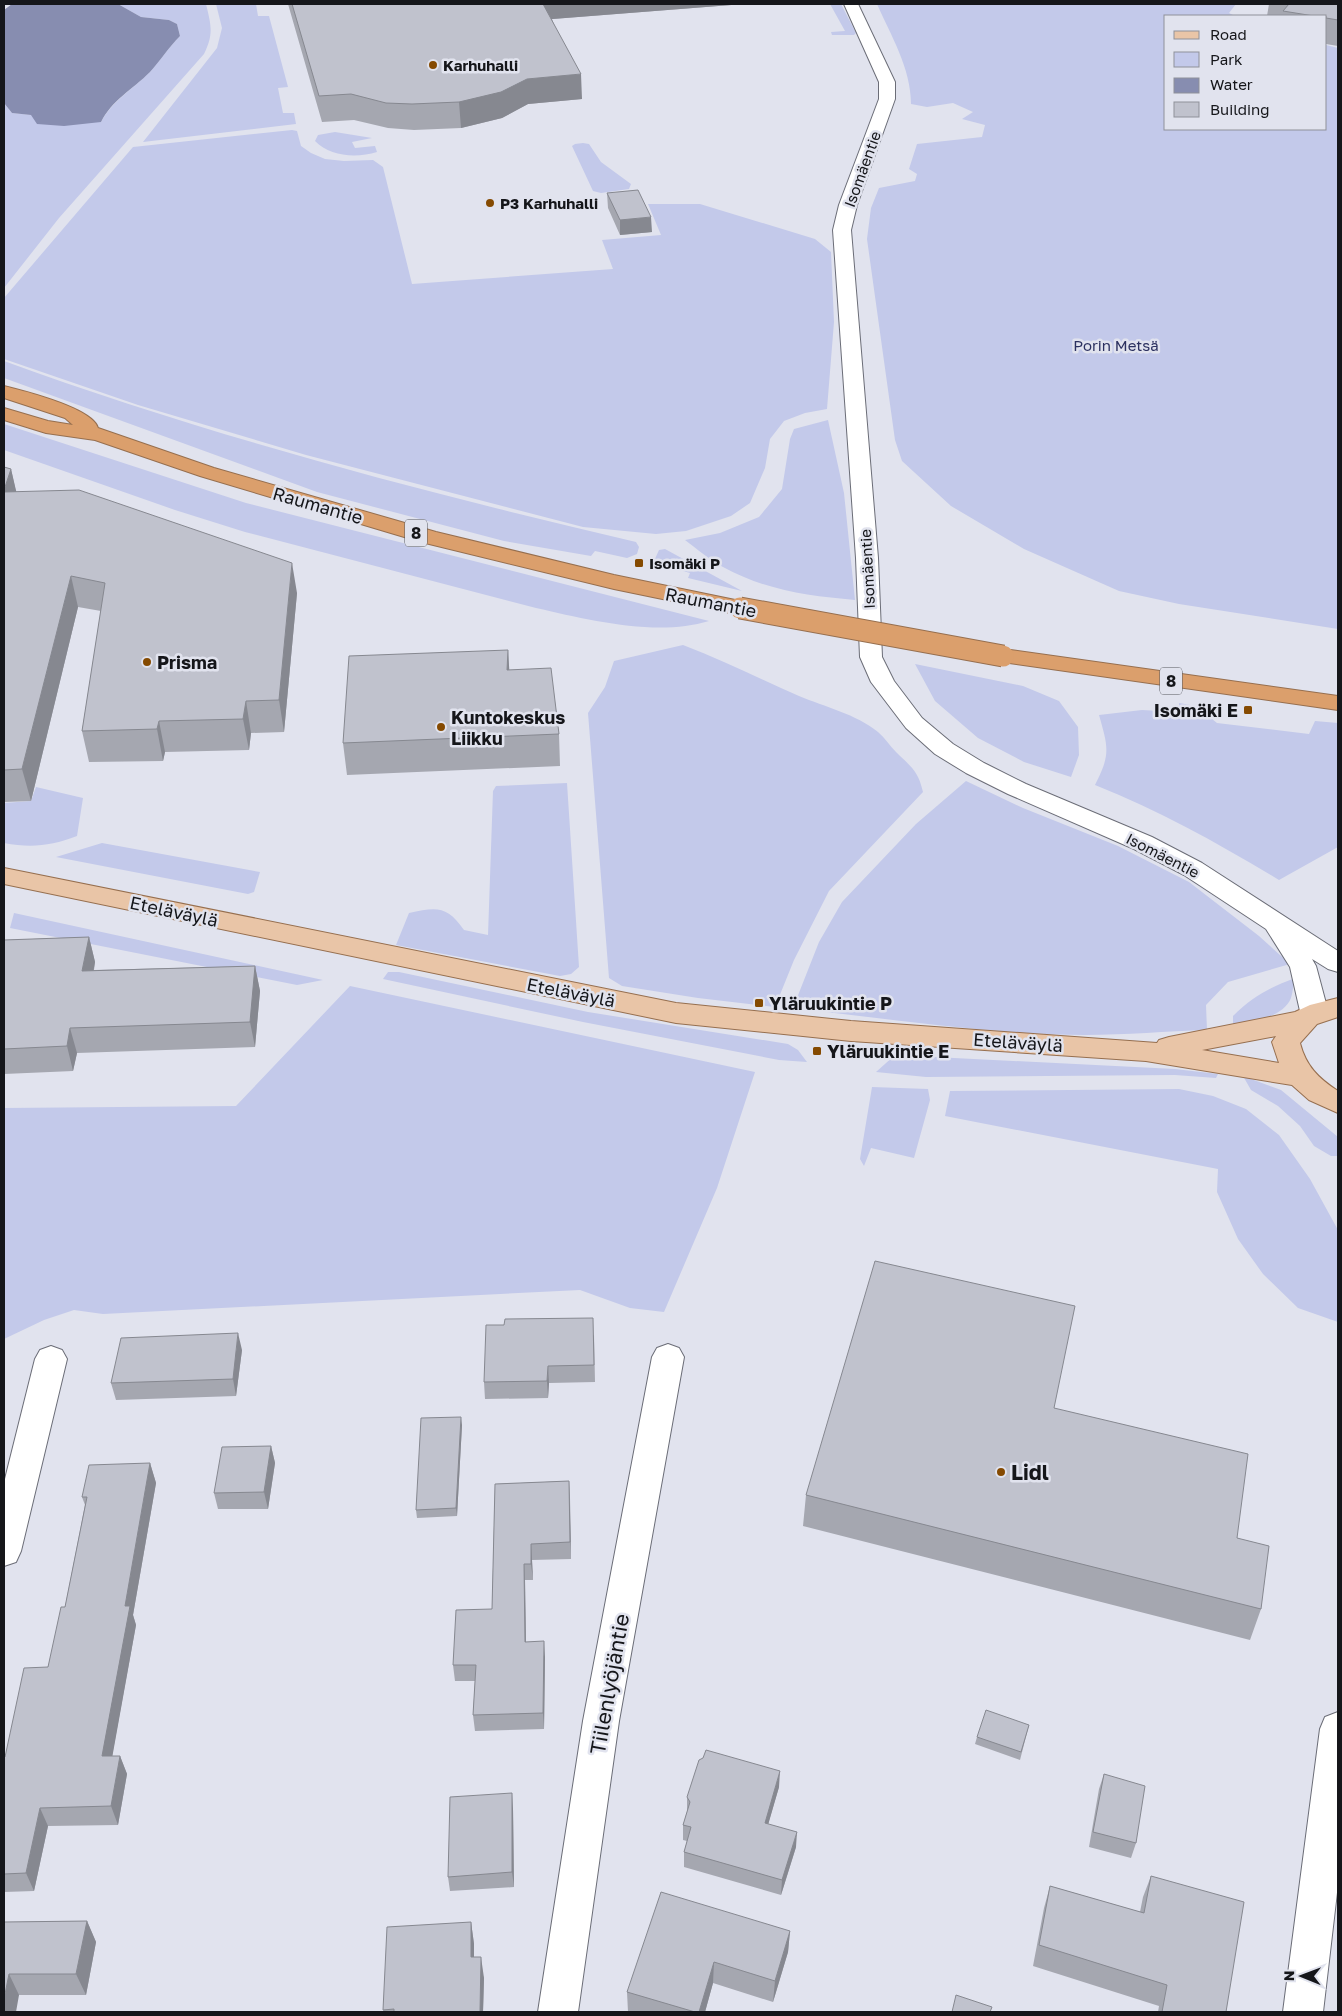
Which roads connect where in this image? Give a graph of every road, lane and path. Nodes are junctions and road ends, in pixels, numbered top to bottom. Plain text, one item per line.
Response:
1 (851, 4) edge
2 (4, 392) edge
3 (4, 414) edge
4 (98, 434) junction
5 (1338, 703) edge
6 (4, 876) edge
7 (1275, 923) junction
8 (1338, 962) edge
9 (1317, 1014) edge
10 (1146, 1051) junction
11 (1319, 1091) edge
12 (1338, 1114) edge
13 (668, 1357) dead end
14 (51, 1359) dead end
15 (4, 1551) edge
16 (1338, 1729) edge
17 (558, 2012) edge
18 (1303, 2012) edge

1 - 7 street, Isomäentie
2 - 4 highway, Raumantie / 8
3 - 4 highway, Raumantie / 8
4 - 5 highway, Raumantie / 8, bridge
6 - 10 main road, Eteläväylä
7 - 8 street, Isomäentie
7 - 9 street, Isomäentie
9 - 10 main road, Eteläväylä
9 - 11 main road
10 - 11 main road, Eteläväylä
11 - 12 main road
13 - 17 street, Tiilenlyöjäntie
14 - 15 street
16 - 18 street

